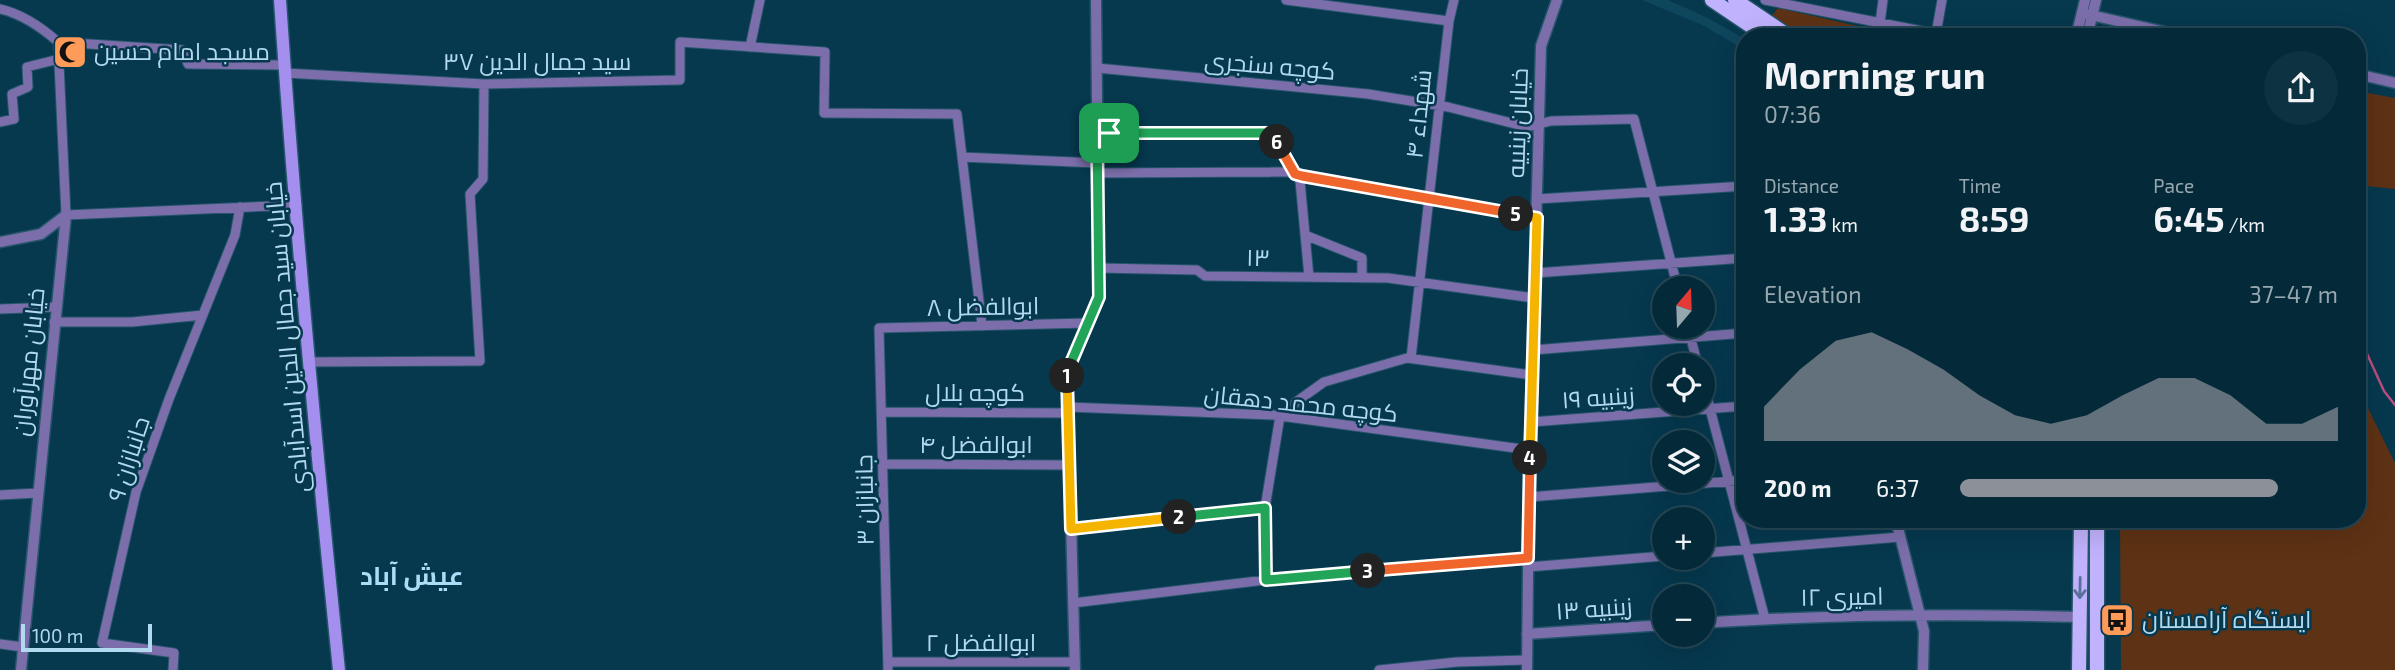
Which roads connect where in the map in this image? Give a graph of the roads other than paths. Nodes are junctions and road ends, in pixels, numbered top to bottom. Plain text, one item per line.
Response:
1 (280, 0) edge
2 (761, 0) edge
3 (1096, 0) edge
4 (1286, 0) edge
5 (1454, 0) edge
6 (1557, 0) edge
7 (1712, 0) edge
8 (1735, 0) edge
9 (1883, 0) edge
10 (1942, 0) edge
11 (2085, 0) edge
12 (2096, 0) edge
13 (1766, 1) edge
14 (0, 9) edge
15 (2087, 14) junction
16 (1761, 17) junction
17 (1449, 21) junction
18 (1880, 23) junction
19 (1754, 28) edge
20 (1777, 28) edge
21 (1905, 28) edge
22 (1937, 28) edge
23 (2080, 28) edge
24 (2087, 28) edge
25 (2148, 28) edge
26 (58, 42) junction
27 (750, 47) junction
28 (59, 59) junction
29 (1097, 68) junction
30 (285, 69) junction
31 (2366, 76) edge
32 (2395, 83) edge
33 (484, 84) junction
34 (1440, 107) junction
35 (0, 122) edge
36 (1539, 124) junction
37 (1097, 133) junction
38 (962, 157) junction
39 (1098, 168) junction
40 (1295, 174) junction
41 (1736, 187) edge
42 (1653, 192) junction
43 (1429, 199) junction
44 (1537, 200) junction
45 (297, 205) junction
46 (240, 207) junction
47 (66, 215) junction
48 (1537, 218) junction
49 (1305, 235) junction
50 (0, 242) edge
51 (1736, 259) edge
52 (1672, 264) junction
53 (1098, 268) junction
54 (1535, 274) junction
55 (1675, 276) edge
56 (1309, 277) junction
57 (1362, 278) junction
58 (1420, 282) junction
59 (1534, 298) junction
60 (55, 307) junction
61 (0, 309) edge
62 (203, 315) junction
63 (54, 322) junction
64 (1087, 323) junction
65 (982, 326) junction
66 (880, 328) joint
67 (1715, 332) edge
68 (1736, 333) edge
69 (1652, 336) edge
70 (1533, 350) junction
71 (1411, 358) junction
72 (308, 362) junction
73 (1532, 374) junction
74 (1736, 407) edge
75 (1715, 409) edge
76 (1068, 410) junction
77 (882, 412) junction
78 (1652, 413) edge
79 (1283, 416) junction
80 (1712, 416) edge
81 (1531, 422) junction
82 (1530, 450) junction
83 (883, 464) junction
84 (1069, 465) junction
85 (1729, 481) junction
86 (1736, 481) edge
87 (37, 493) junction
88 (0, 495) edge
89 (1529, 497) junction
90 (1265, 508) junction
91 (1736, 509) edge
92 (1741, 528) edge
93 (1898, 528) edge
94 (2081, 528) edge
95 (2097, 528) edge
96 (1071, 529) junction
97 (1900, 537) junction
98 (1746, 550) junction
99 (1715, 552) edge
100 (1652, 557) edge
101 (1528, 563) junction
102 (1266, 580) junction
103 (1073, 603) junction
104 (1921, 617) junction
105 (2080, 617) junction
106 (1765, 619) junction
107 (1715, 622) edge
108 (1652, 626) edge
109 (1527, 634) junction
110 (0, 644) edge
111 (23, 647) junction
112 (1527, 665) edge
113 (888, 666) edge
114 (1075, 666) edge
115 (21, 670) edge
116 (173, 670) edge
117 (339, 670) edge
118 (1379, 670) edge
119 (1923, 670) edge
120 (2079, 670) edge
121 (2097, 670) edge

1 - 30 main road, خیابان سید جمال الدین اسدآبادی
2 - 27 street
3 - 29 street
4 - 17 street
5 - 17 street, شهداء ۴
6 - 36 street, خیابان زینبیه
7 - 19 main road
8 - 16 main road
9 - 18 street
10 - 22 street
11 - 15 street
12 - 15 street
13 - 16 street
13 - 18 street
14 - 26 street
15 - 23 street
15 - 24 street
15 - 25 street
16 - 20 main road
17 - 34 street, شهداء ۴
18 - 21 street
26 - 28 street
26 - 30 street, سید جمال الدین ۳۷
27 - 33 street, سید جمال الدین ۳۷
27 - 38 street
28 - 35 street
28 - 47 street
29 - 34 street, کوچه سنجری
29 - 37 street
30 - 33 street, سید جمال الدین ۳۷
30 - 45 main road, خیابان سید جمال الدین اسدآبادی
31 - 32 street
33 - 72 street
34 - 36 street, کوچه سنجری
34 - 43 street, شهداء ۴
36 - 42 street, کوچه سنجری
36 - 44 street, خیابان زینبیه
37 - 39 street
37 - 40 street
38 - 39 street
38 - 65 street
39 - 40 street
39 - 53 street
40 - 43 street
40 - 49 street
41 - 42 street
42 - 44 street
42 - 52 street
43 - 48 street
43 - 58 street, شهداء ۴
44 - 48 street, خیابان زینبیه
45 - 46 street
45 - 72 main road, خیابان سید جمال الدین اسدآبادی
46 - 47 street
46 - 62 street, جانبازان ۹
47 - 50 street
47 - 60 street, خیابان مهرآوران
48 - 54 street, خیابان زینبیه
49 - 56 street
49 - 57 street
51 - 52 street
52 - 54 street
52 - 55 street
53 - 56 street, ۱۳
53 - 64 street
54 - 59 street, خیابان زینبیه
56 - 57 street, ۱۳
57 - 58 street, ۱۳
58 - 59 street, ۱۳
58 - 71 street, شهداء ۴
59 - 70 street, خیابان زینبیه
60 - 61 street
60 - 63 street, خیابان مهرآوران
62 - 63 street
62 - 116 street, جانبازان ۹
63 - 87 street, خیابان مهرآوران
64 - 65 street, ابوالفضل ۸
64 - 76 street
65 - 66 street, ابوالفضل ۸
66 - 77 street, جانبازان ۳
67 - 68 street
69 - 70 street
70 - 73 street, خیابان زینبیه
71 - 73 street
71 - 79 street
72 - 117 main road, خیابان سید جمال الدین اسدآبادی
73 - 81 street, خیابان زینبیه
74 - 75 street, زینبیه ۱۹
76 - 77 street, کوچه بلال
76 - 79 street, کوچه محمد دهقان
76 - 84 street
77 - 83 street, جانبازان ۳
78 - 81 street, زینبیه ۱۹
79 - 82 street, کوچه محمد دهقان
79 - 90 street
80 - 85 street
81 - 82 street, خیابان زینبیه
82 - 89 street, خیابان زینبیه
83 - 84 street, ابوالفضل ۴
83 - 113 street, جانبازان ۳
84 - 96 street
85 - 86 street
85 - 89 street
85 - 91 street
87 - 88 street
87 - 111 street, خیابان مهرآوران
89 - 101 street, خیابان زینبیه
90 - 96 street
90 - 102 street
92 - 98 street
93 - 97 street
94 -> 105 main road
95 - 121 main road
96 - 103 street
97 - 98 street
97 - 104 street
98 - 99 street
98 - 106 street
100 - 101 street
101 - 102 street
101 - 109 street, خیابان زینبیه
102 - 103 street
103 - 114 street
104 - 105 street, امیری ۱۲
104 - 106 street, امیری ۱۲
104 - 119 street
105 - 120 main road
106 - 107 street
108 - 109 street, زینبیه ۱۳
109 - 112 street, خیابان زینبیه
110 - 111 street
111 - 115 street, خیابان مهرآوران
112 - 118 street
113 - 114 street, ابوالفضل ۲

